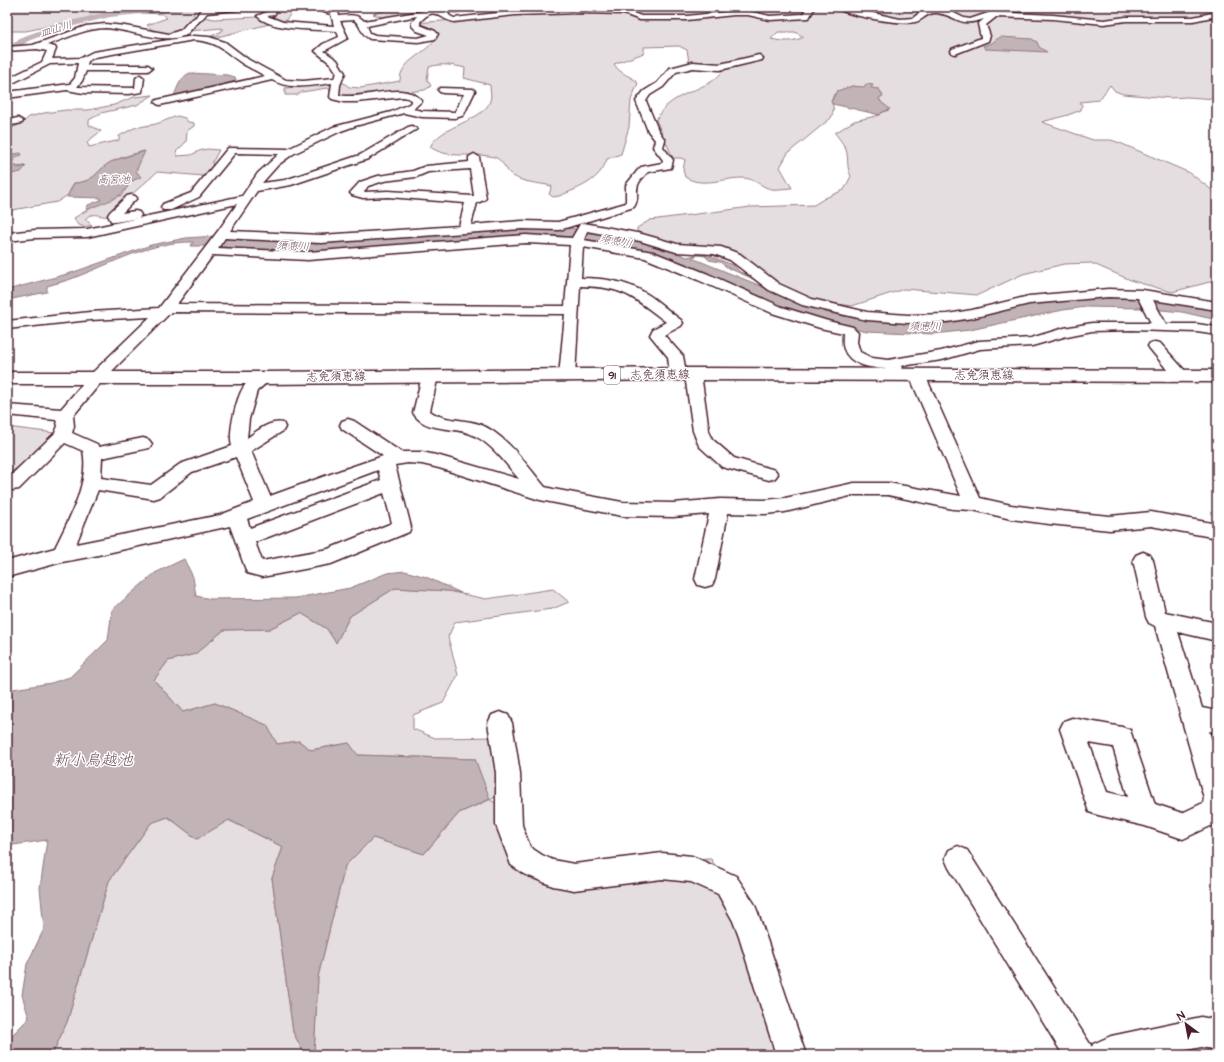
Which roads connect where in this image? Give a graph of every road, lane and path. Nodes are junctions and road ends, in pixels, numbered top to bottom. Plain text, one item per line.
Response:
1 (245, 7) edge
2 (253, 7) edge
3 (321, 7) edge
4 (498, 7) edge
5 (811, 7) edge
6 (839, 7) edge
7 (1210, 7) edge
8 (1217, 11) edge
9 (425, 12) junction
10 (446, 12) junction
11 (995, 14) junction
12 (1217, 14) edge
13 (337, 19) junction
14 (132, 21) dead end
15 (363, 24) junction
16 (113, 26) junction
17 (339, 29) junction
18 (387, 30) dead end
19 (367, 33) junction
20 (37, 46) junction
21 (11, 50) edge
22 (955, 51) dead end
23 (104, 53) junction
24 (129, 57) dead end
25 (759, 58) dead end
26 (46, 61) junction
27 (83, 64) junction
28 (148, 68) dead end
29 (140, 78) dead end
30 (108, 79) dead end
31 (336, 80) junction
32 (273, 82) junction
33 (7, 83) edge
34 (69, 87) junction
35 (102, 90) junction
36 (443, 90) dead end
37 (7, 95) edge
38 (160, 102) dead end
39 (404, 110) junction
40 (18, 121) dead end
41 (7, 123) edge
42 (412, 129) dead end
43 (289, 152) junction
44 (432, 168) junction
45 (254, 188) junction
46 (434, 197) junction
47 (131, 198) dead end
48 (247, 198) junction
49 (473, 200) junction
50 (586, 224) junction
51 (464, 229) junction
52 (222, 235) junction
53 (7, 238) edge
54 (577, 242) junction
55 (211, 249) junction
56 (574, 282) junction
57 (1143, 294) junction
58 (1217, 306) edge
59 (165, 310) junction
60 (572, 310) junction
61 (7, 325) edge
62 (1161, 328) junction
63 (1217, 331) edge
64 (1155, 346) dead end
65 (896, 370) junction
66 (685, 374) junction
67 (917, 375) junction
68 (430, 376) junction
69 (567, 376) junction
70 (1180, 376) junction
71 (1217, 376) edge
72 (96, 377) junction
73 (264, 378) junction
74 (8, 379) edge
75 (7, 410) edge
76 (66, 415) junction
77 (348, 425) dead end
78 (277, 427) dead end
79 (63, 435) junction
80 (143, 444) dead end
81 (241, 449) junction
82 (93, 454) junction
83 (392, 461) junction
84 (769, 474) dead end
85 (391, 483) junction
86 (12, 484) dead end
87 (90, 484) junction
88 (540, 493) junction
89 (973, 503) junction
90 (264, 505) junction
91 (720, 506) junction
92 (236, 516) junction
93 (1217, 530) edge
94 (244, 538) junction
95 (62, 554) junction
96 (1143, 560) dead end
97 (7, 569) edge
98 (705, 579) dead end
99 (1164, 620) junction
100 (1217, 632) edge
101 (1193, 717) junction
102 (1217, 722) edge
103 (500, 723) dead end
104 (1216, 799) edge
105 (1145, 813) dead end
106 (958, 858) dead end
107 (1217, 1035) edge
108 (790, 1055) edge
109 (1080, 1055) edge
110 (1104, 1055) edge

1 - 16 street
2 - 17 street
3 - 13 street
4 - 10 street
5 - 10 street
6 - 11 street
7 - 8 street
9 - 10 street
9 - 15 street
9 - 19 street
11 - 12 street
11 - 22 street
13 - 15 street
13 - 17 street
14 - 16 street
15 - 19 street
16 - 20 street
17 - 31 street
18 - 19 street
20 - 21 street
20 - 26 street
23 - 24 street
23 - 27 street
23 - 32 street
25 - 50 street
26 - 27 street
26 - 33 street
27 - 28 street
27 - 34 street
29 - 35 street
30 - 35 street
31 - 32 street
31 - 39 street
32 - 38 street
34 - 35 street
34 - 37 street
36 - 39 street
39 - 43 street
40 - 41 street
42 - 45 street
43 - 45 street
43 - 47 street
44 - 46 street
44 - 46 street
44 - 49 street
45 - 48 street
46 - 49 street
48 - 52 street
48 - 53 street
49 - 51 street
50 - 51 street
50 - 54 street
50 - 57 street
51 - 52 street
52 - 55 street
54 - 55 street
54 - 56 street
54 - 65 street
55 - 59 street
56 - 60 street
56 - 66 street
57 - 58 street
57 - 62 street
59 - 60 street
59 - 61 street
59 - 72 street
60 - 69 street
62 - 63 street
62 - 65 street
64 - 70 street
65 - 66 main road, 志免須恵線 / 91
65 - 67 main road, 志免須恵線 / 91
66 - 69 main road, 志免須恵線 / 91
66 - 84 street
67 - 70 main road, 志免須恵線 / 91
67 - 89 street
68 - 69 main road, 志免須恵線 / 91
68 - 73 main road, 志免須恵線 / 91
68 - 88 street
70 - 71 main road, 志免須恵線 / 91
72 - 73 main road, 志免須恵線 / 91
72 - 74 main road, 志免須恵線 / 91
72 - 76 street
73 - 81 street
75 - 76 street
76 - 79 street
77 - 83 street
78 - 81 street
79 - 82 street
79 - 86 street
80 - 82 street
81 - 87 street
81 - 90 street
82 - 87 street
83 - 85 street
83 - 88 street
83 - 90 street
85 - 94 street
85 - 94 street
87 - 95 street
88 - 91 street
89 - 91 street
89 - 93 street
90 - 92 street
91 - 98 street
92 - 94 street
92 - 95 street
95 - 97 street
96 - 99 street
99 - 100 street
99 - 101 street
101 - 102 street
101 - 104 street
103 - 108 street
104 - 105 street
106 - 109 street
107 - 110 street

